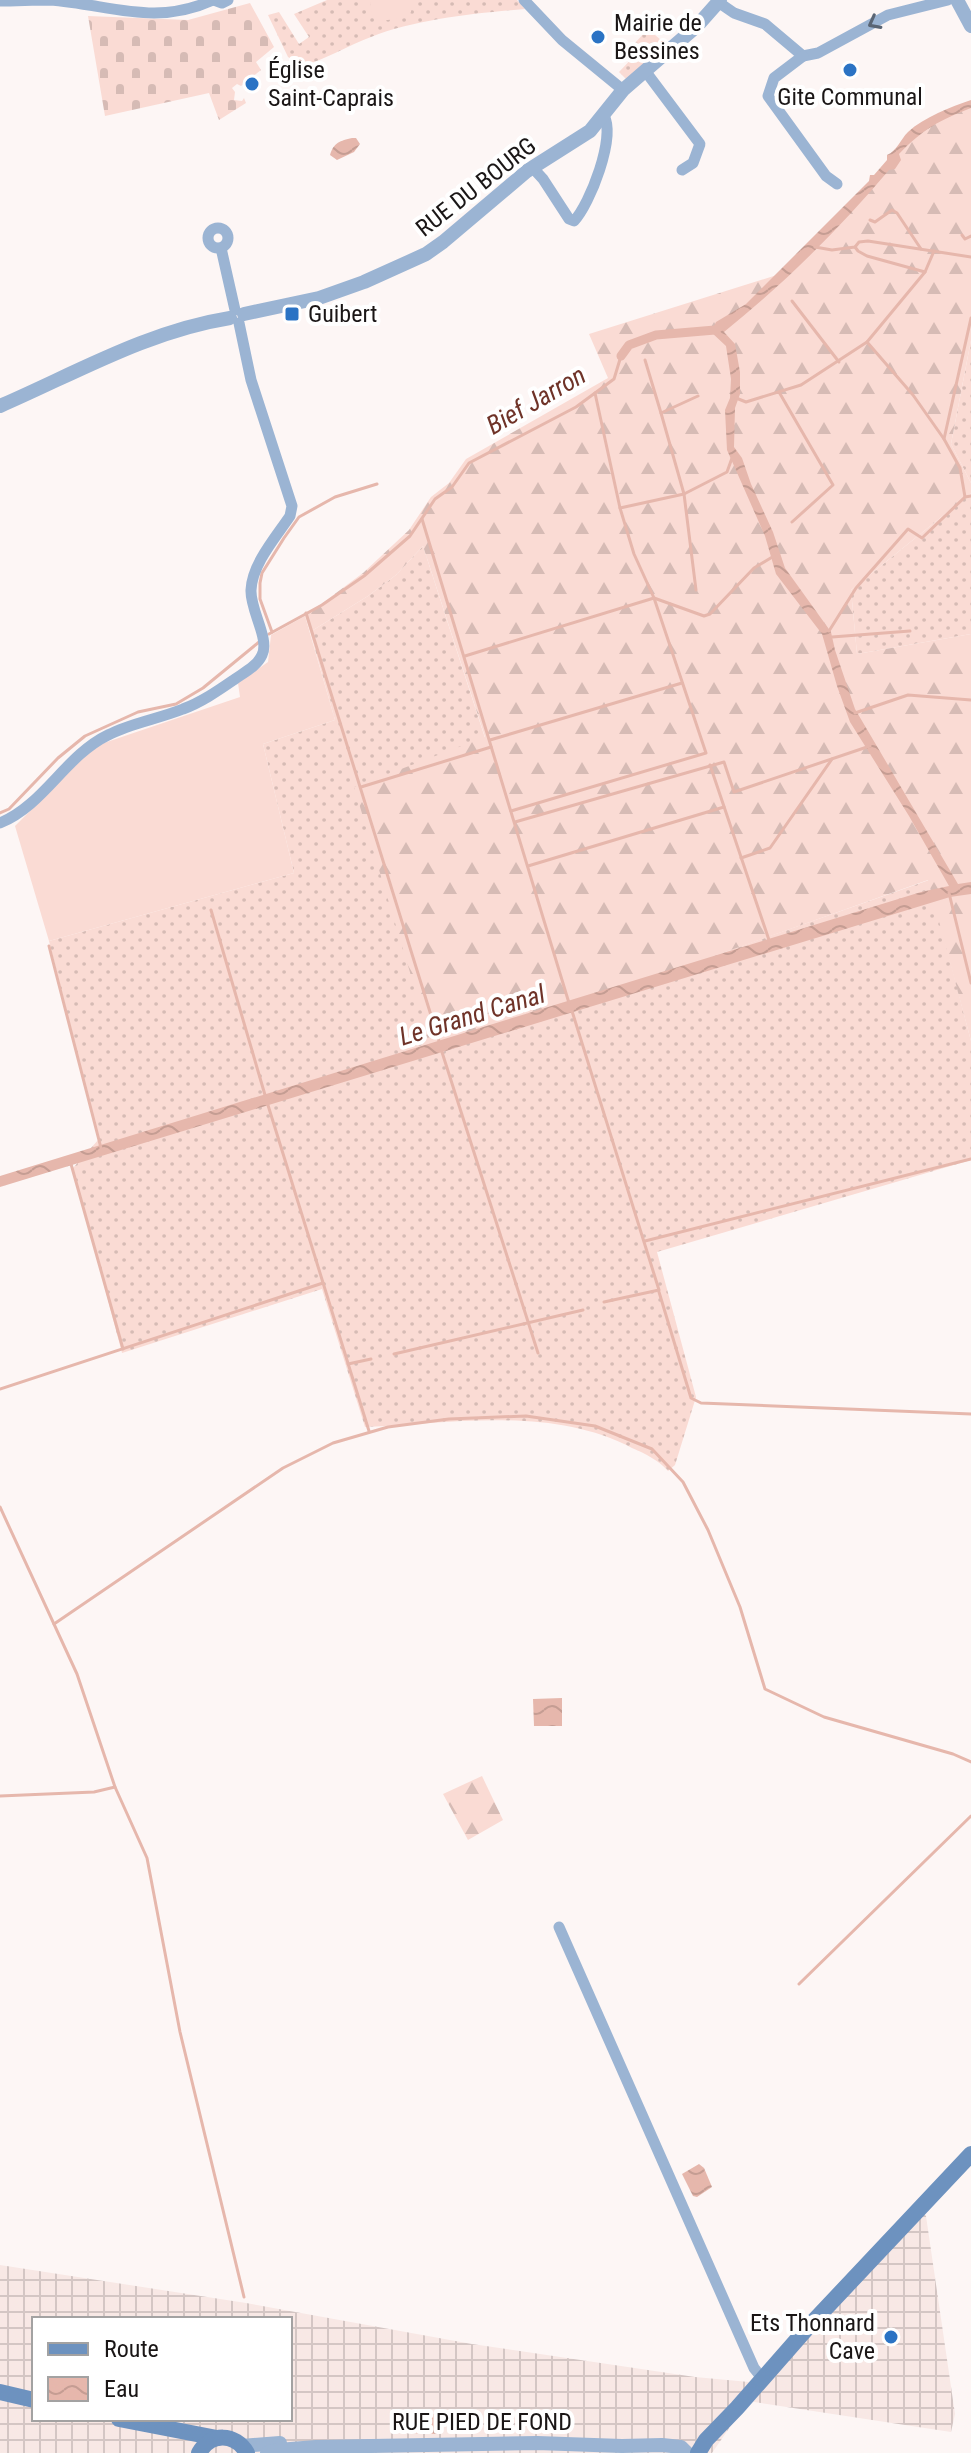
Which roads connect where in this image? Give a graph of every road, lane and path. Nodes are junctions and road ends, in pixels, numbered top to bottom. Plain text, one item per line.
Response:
1 (214, 0) edge
2 (228, 0) edge
3 (948, 0) edge
4 (957, 0) edge
5 (0, 1) edge
6 (719, 1) edge
7 (531, 2) edge
8 (971, 26) edge
9 (803, 56) junction
10 (646, 72) junction
11 (623, 90) junction
12 (604, 116) junction
13 (532, 167) junction
14 (682, 170) dead end
15 (837, 184) dead end
16 (221, 248) dead end
17 (237, 316) junction
18 (0, 406) edge
19 (0, 823) edge
20 (559, 1927) dead end
21 (971, 2154) edge
22 (762, 2378) junction
23 (0, 2392) edge
24 (32, 2400) edge
25 (127, 2421) edge
26 (165, 2430) junction
27 (217, 2438) junction
28 (316, 2447) junction
29 (647, 2447) junction
30 (245, 2450) edge
31 (198, 2453) edge
32 (267, 2453) edge
33 (666, 2453) edge
34 (687, 2453) edge
35 (701, 2453) edge

1 - 2 street
1 - 5 street
3 -> 9 street
4 - 8 street
6 - 9 street
6 - 10 street, RUE DU BOURG
7 - 11 street
9 - 15 street
10 - 11 street, RUE DU BOURG
10 - 14 street
11 - 12 street, RUE DU BOURG
12 - 13 street, RUE DU BOURG
12 - 13 street
13 - 17 street, RUE DU BOURG
16 - 17 street
17 - 18 street, RUE DU BOURG
17 - 19 street
20 - 22 street
21 - 22 main road
22 - 35 main road
23 - 24 main road
25 - 26 main road
26 - 27 main road
26 - 31 main road
27 - 30 main road
27 - 31 main road
28 - 29 street, RUE PIED DE FOND
28 - 30 street, RUE PIED DE FOND
28 - 32 street, RUE PIED DE FOND
29 - 33 street, RUE PIED DE FOND
29 - 34 street, RUE PIED DE FOND

